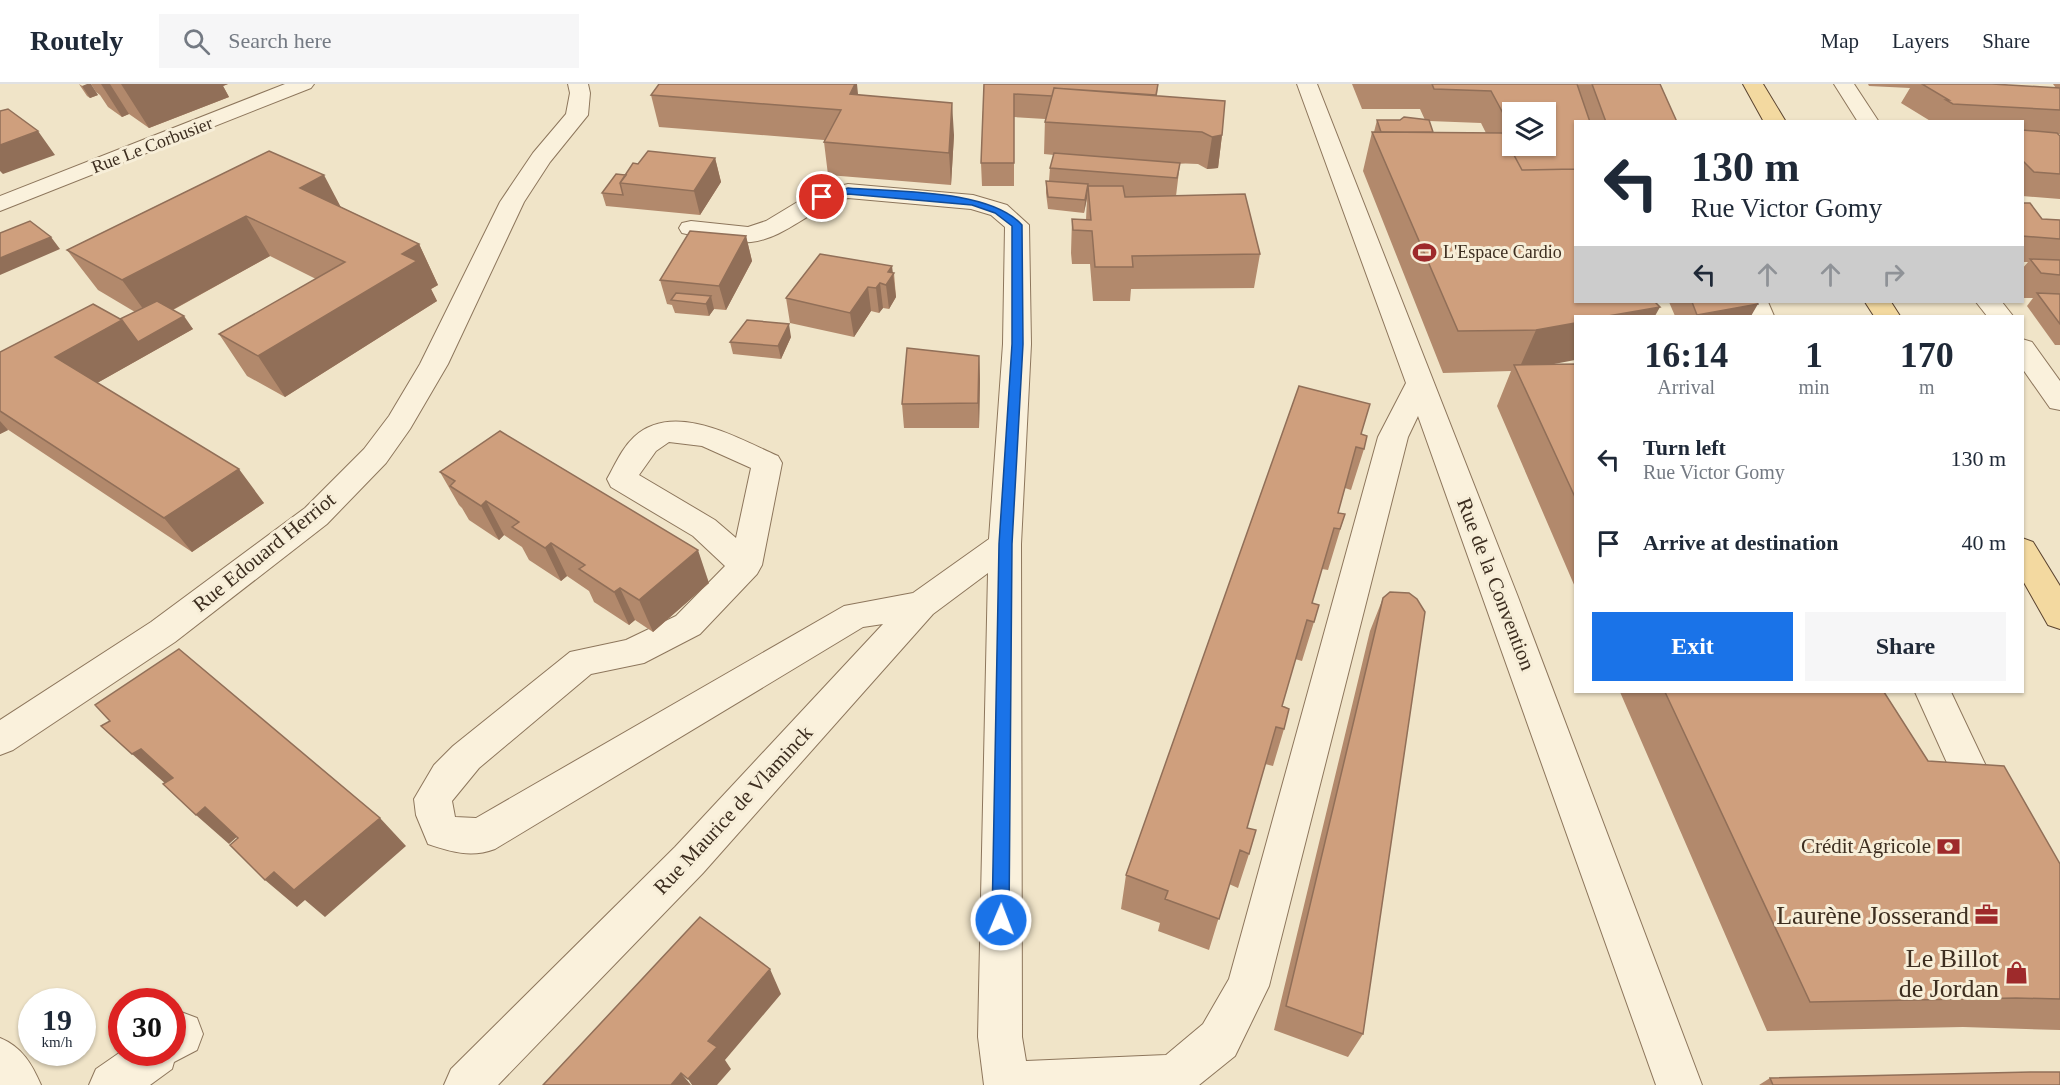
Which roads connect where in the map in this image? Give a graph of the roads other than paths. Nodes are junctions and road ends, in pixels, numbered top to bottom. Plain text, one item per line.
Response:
1 (304, 84) edge
2 (578, 84) edge
3 (1307, 84) edge
4 (1753, 84) edge
5 (1844, 84) edge
6 (1773, 120) edge
7 (1868, 120) edge
8 (0, 204) edge
9 (692, 228) dead end
10 (1990, 303) edge
11 (1999, 315) edge
12 (2024, 351) edge
13 (1419, 382) junction
14 (2060, 402) edge
15 (1005, 544) junction
16 (2024, 553) edge
17 (746, 565) junction
18 (921, 605) junction
19 (2060, 616) edge
20 (1934, 693) edge
21 (0, 739) edge
22 (2003, 837) edge
23 (0, 1060) edge
24 (138, 1066) edge
25 (18, 1085) edge
26 (112, 1085) edge
27 (467, 1085) edge
28 (1007, 1085) edge
29 (1679, 1085) edge

1 - 8 street, Rue Le Corbusier
2 - 21 street, Rue Edouard Herriot
3 - 13 street, Rue de la Convention
4 - 6 main road
5 - 7 street
9 - 15 street
10 - 11 street
12 - 14 street
13 - 28 street
13 - 29 street, Rue de la Convention
15 - 18 street, Rue Maurice de Vlaminck
15 - 28 street
16 - 19 main road
17 - 17 street
17 - 18 street
18 - 27 street, Rue Maurice de Vlaminck
20 - 22 street
23 - 25 street
24 - 26 street

